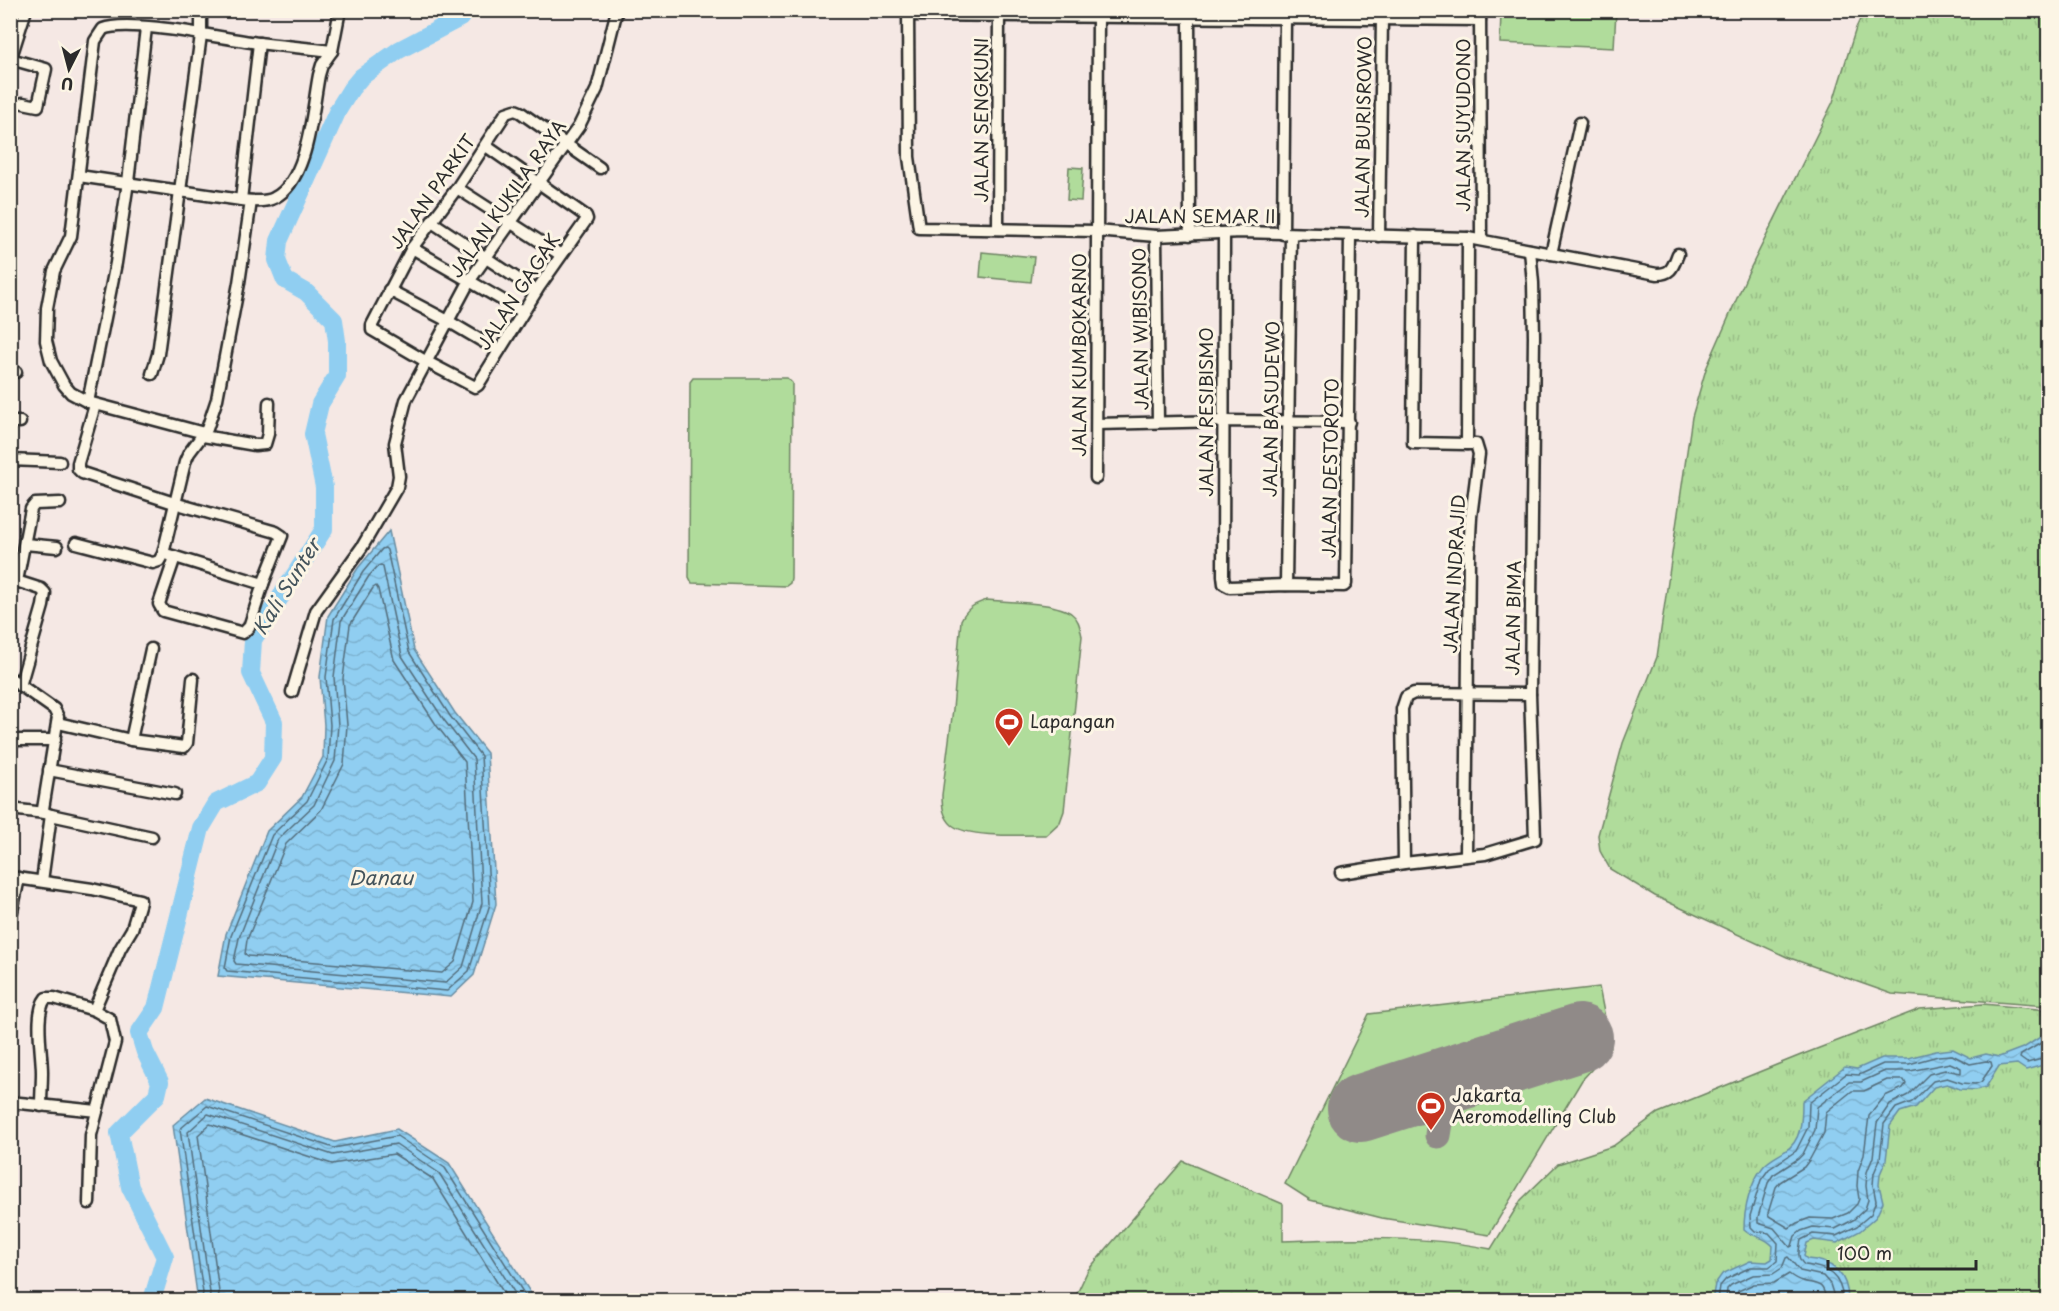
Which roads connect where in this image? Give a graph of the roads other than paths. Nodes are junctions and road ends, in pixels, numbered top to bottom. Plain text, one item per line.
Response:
1 (26, 10) edge
2 (201, 10) edge
3 (340, 10) edge
4 (617, 10) edge
5 (908, 13) edge
6 (999, 14) edge
7 (1098, 14) edge
8 (1480, 15) edge
9 (1189, 17) junction
10 (1285, 18) junction
11 (1382, 18) junction
12 (146, 28) junction
13 (201, 35) junction
14 (259, 43) junction
15 (332, 51) junction
16 (23, 103) dead end
17 (1581, 123) dead end
18 (566, 145) junction
19 (486, 146) junction
20 (600, 168) dead end
21 (78, 176) junction
22 (128, 182) junction
23 (540, 183) junction
24 (457, 188) junction
25 (180, 192) junction
26 (246, 200) junction
27 (432, 222) junction
28 (512, 222) junction
29 (998, 229) junction
30 (1096, 231) junction
31 (1224, 233) junction
32 (1287, 234) junction
33 (1190, 235) junction
34 (1156, 236) junction
35 (1350, 236) junction
36 (1379, 236) junction
37 (1415, 236) junction
38 (1468, 238) junction
39 (1481, 239) junction
40 (412, 248) junction
41 (1530, 250) junction
42 (1551, 254) junction
43 (1678, 254) dead end
44 (561, 255) junction
45 (485, 258) junction
46 (470, 280) junction
47 (389, 291) junction
48 (536, 291) junction
49 (523, 312) junction
50 (448, 321) junction
51 (499, 351) junction
52 (427, 362) junction
53 (152, 374) dead end
54 (269, 403) dead end
55 (92, 404) junction
56 (1224, 421) junction
57 (1288, 421) junction
58 (1158, 422) junction
59 (1349, 422) junction
60 (1097, 424) junction
61 (203, 434) junction
62 (1467, 444) junction
63 (10, 460) edge
64 (60, 462) dead end
65 (1096, 478) dead end
66 (60, 502) dead end
67 (174, 502) junction
68 (76, 543) dead end
69 (25, 544) junction
70 (57, 547) dead end
71 (163, 554) junction
72 (175, 557) junction
73 (14, 580) edge
74 (263, 584) junction
75 (1286, 585) junction
76 (1230, 587) joint
77 (151, 649) dead end
78 (10, 678) edge
79 (193, 679) dead end
80 (20, 686) junction
81 (292, 692) dead end
82 (1467, 694) junction
83 (1530, 694) junction
84 (58, 723) junction
85 (10, 740) edge
86 (55, 740) junction
87 (130, 740) junction
88 (49, 770) junction
89 (175, 794) dead end
90 (10, 809) edge
91 (48, 814) junction
92 (152, 837) dead end
93 (1466, 856) junction
94 (1404, 863) junction
95 (1341, 873) dead end
96 (15, 878) edge
97 (42, 880) junction
98 (10, 921) edge
99 (94, 1010) junction
100 (10, 1102) edge
101 (41, 1106) junction
102 (97, 1111) junction
103 (90, 1203) dead end

1 - 16 street
2 - 13 street
3 - 15 street
4 - 18 street, JALAN KUKILA RAYA
5 - 6 street
5 - 29 street, JALAN SEMAR II
6 - 7 street
6 - 29 street, JALAN SENGKUNI
7 - 9 street
7 - 30 street, JALAN KUMBOKARNO
8 - 11 street
8 - 39 street, JALAN SUYUDONO
9 - 10 street
9 - 33 street
10 - 11 street
10 - 32 street, JALAN BASUDEWO
11 - 36 street, JALAN BURISROWO
12 - 13 street
12 - 21 street
12 - 22 street
13 - 14 street
13 - 25 street
14 - 15 street
14 - 26 street
15 - 26 street
17 - 42 street
18 - 19 street, JALAN PARKIT
18 - 20 street
18 - 23 street, JALAN KUKILA RAYA
19 - 23 street
19 - 24 street, JALAN PARKIT
21 - 22 street
21 - 55 street
22 - 25 street
22 - 55 street
23 - 28 street, JALAN KUKILA RAYA
23 - 44 street, JALAN GAGAK
24 - 27 street, JALAN PARKIT
24 - 28 street
25 - 26 street
25 - 53 street
26 - 61 street
27 - 40 street, JALAN PARKIT
27 - 45 street
28 - 44 street
28 - 45 street, JALAN KUKILA RAYA
29 - 30 street, JALAN SEMAR II
30 - 34 street, JALAN SEMAR II
30 - 60 street, JALAN KUMBOKARNO
31 - 32 street, JALAN SEMAR II
31 - 33 street, JALAN SEMAR II
31 - 56 street, JALAN RESIBISMO
32 - 35 street, JALAN SEMAR II
32 - 57 street, JALAN BASUDEWO
33 - 34 street, JALAN SEMAR II
34 - 58 street, JALAN WIBISONO
35 - 36 street, JALAN SEMAR II
35 - 59 street, JALAN DESTOROTO
36 - 37 street, JALAN SEMAR II
37 - 38 street, JALAN SEMAR II
37 - 62 street
38 - 39 street, JALAN SEMAR II
38 - 62 street, JALAN INDRAJID
39 - 41 street
40 - 46 street
40 - 47 street, JALAN PARKIT
41 - 42 street
41 - 83 street, JALAN BIMA
42 - 43 street
44 - 48 street, JALAN GAGAK
45 - 46 street, JALAN KUKILA RAYA
45 - 48 street
46 - 49 street
46 - 50 street, JALAN KUKILA RAYA
47 - 50 street
47 - 52 street, JALAN PARKIT
48 - 49 street, JALAN GAGAK
49 - 51 street, JALAN GAGAK
50 - 51 street
50 - 52 street, JALAN KUKILA RAYA
51 - 52 street, JALAN GAGAK
52 - 81 street, JALAN KUKILA RAYA
54 - 61 street
55 - 61 street
55 - 67 street
56 - 57 street
56 - 58 street
56 - 76 street, JALAN RESIBISMO
57 - 59 street
57 - 75 street, JALAN BASUDEWO
58 - 60 street
59 - 75 street, JALAN DESTOROTO
60 - 65 street, JALAN KUMBOKARNO
61 - 67 street
62 - 82 street, JALAN INDRAJID
63 - 64 street
66 - 69 street
67 - 71 street
67 - 74 street
68 - 71 street
69 - 70 street
69 - 73 street
71 - 72 street
72 - 74 street
72 - 74 street
73 - 80 street
75 - 76 street, JALAN DESTOROTO
77 - 87 street
78 - 80 street
79 - 87 street
80 - 84 street
82 - 83 street
82 - 93 street
82 - 94 street
83 - 93 street, JALAN BIMA
84 - 86 street
84 - 87 street
85 - 86 street
86 - 88 street
88 - 89 street
88 - 91 street
90 - 91 street
91 - 92 street
91 - 97 street
93 - 94 street, JALAN BIMA
94 - 95 street, JALAN BIMA
96 - 97 street
96 - 98 street
97 - 99 street
99 - 101 street
99 - 102 street
100 - 101 street
101 - 102 street
102 - 103 street

